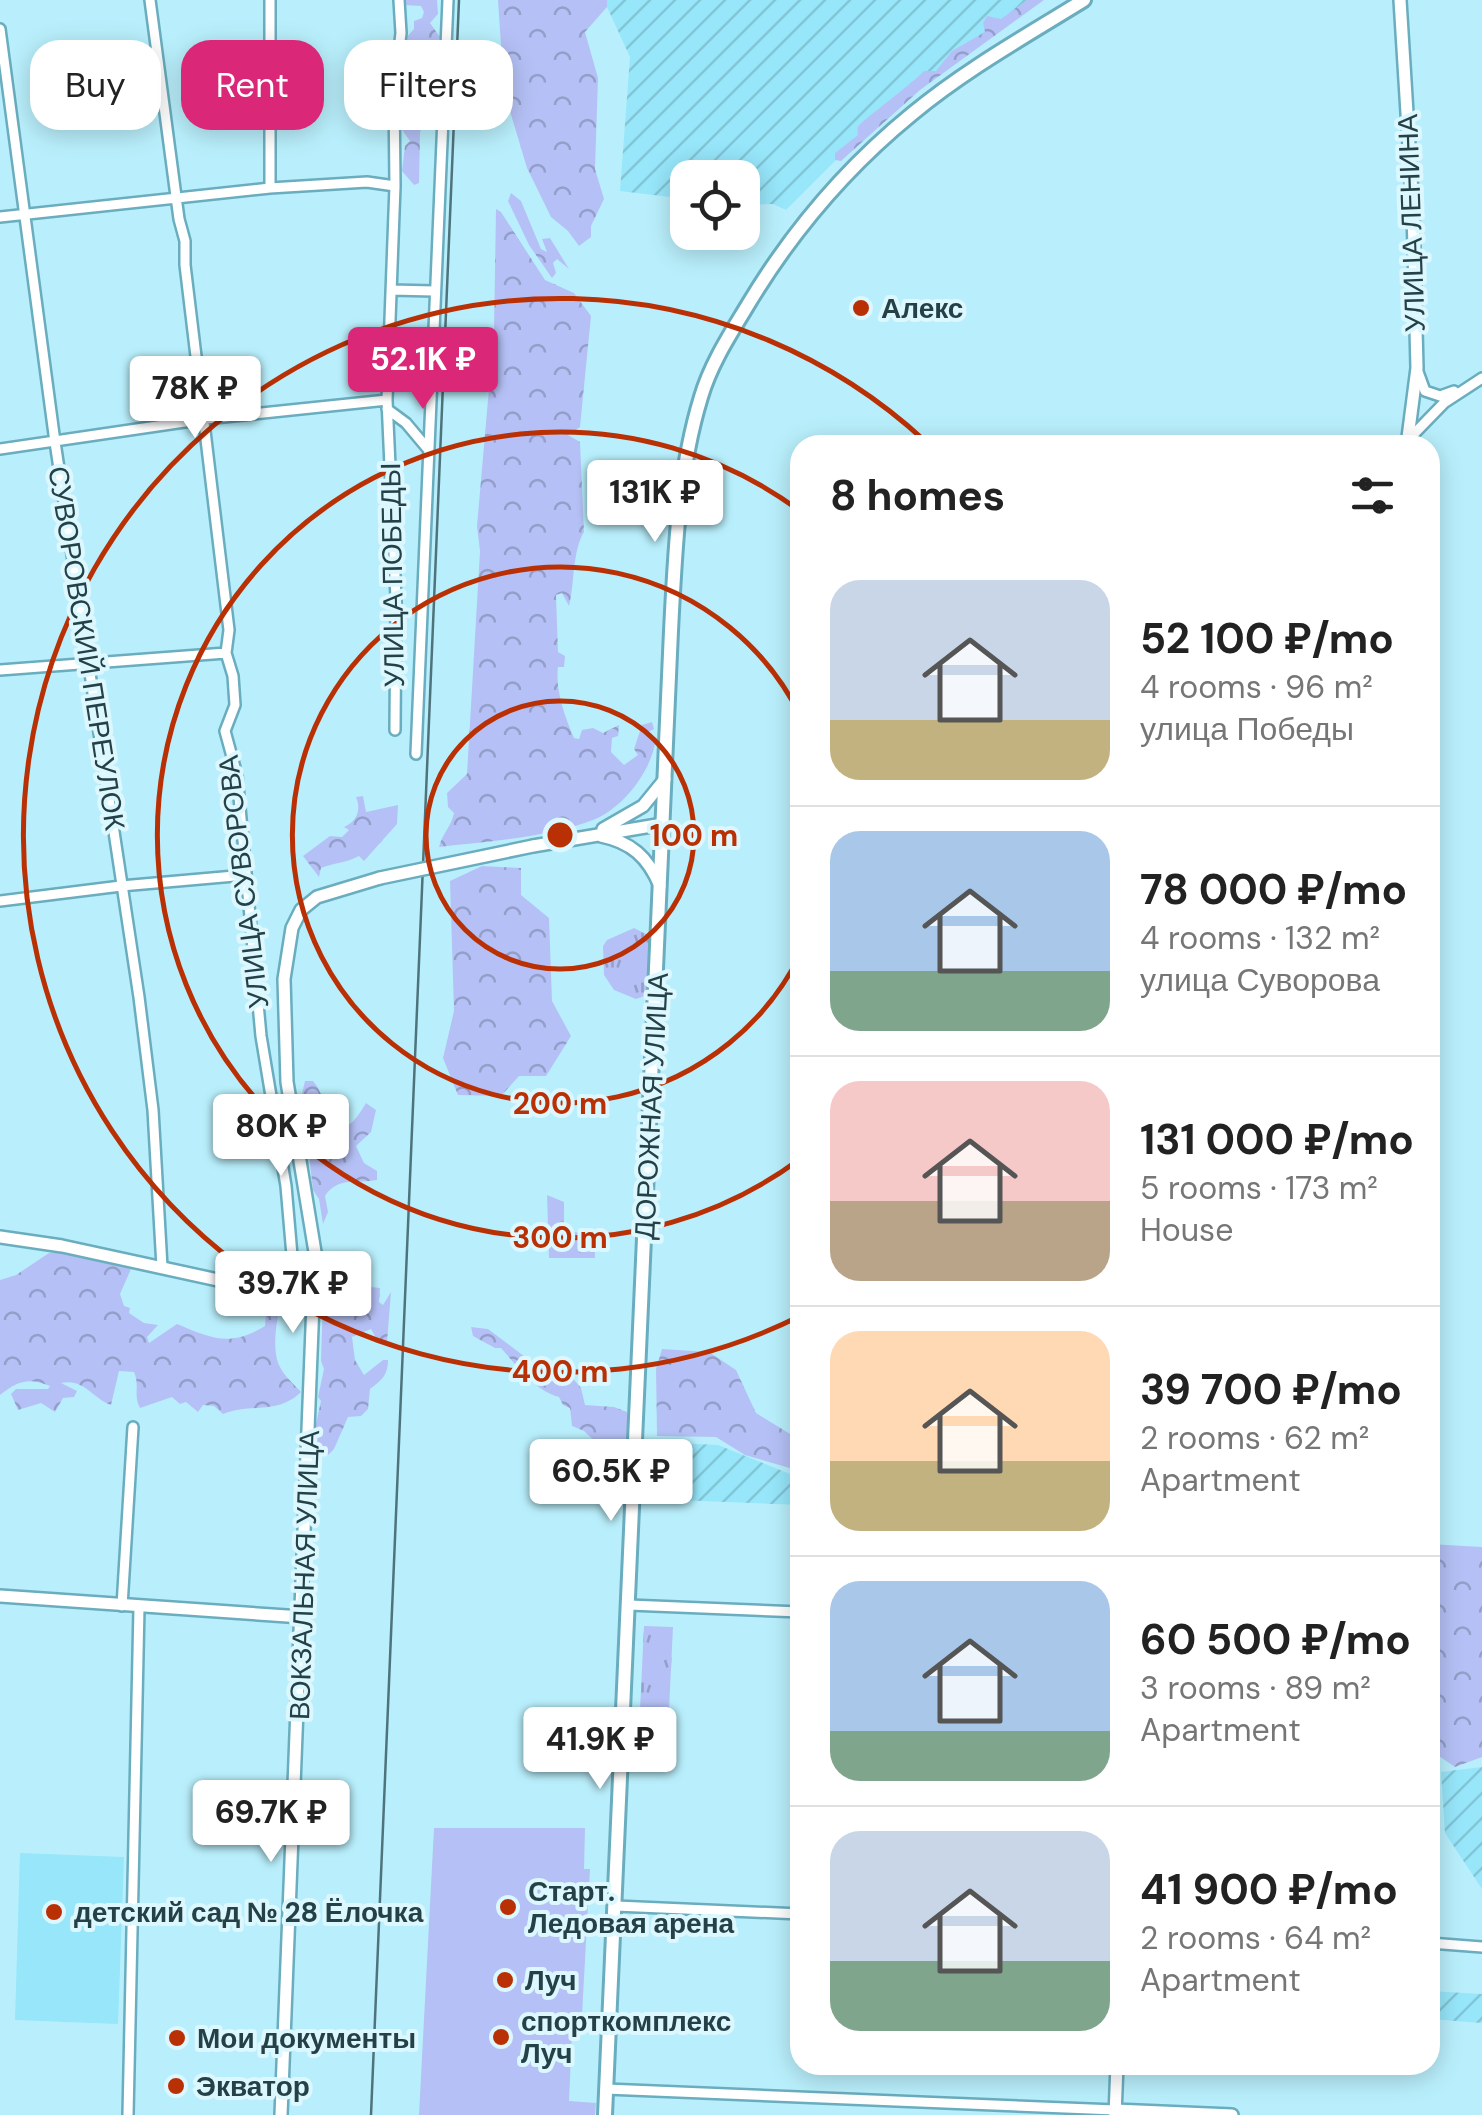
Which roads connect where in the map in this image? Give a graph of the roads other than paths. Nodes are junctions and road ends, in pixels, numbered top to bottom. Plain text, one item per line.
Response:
1 (150, 0) edge
2 (270, 0) edge
3 (399, 0) edge
4 (448, 0) edge
5 (1084, 0) edge
6 (1400, 0) edge
7 (0, 29) edge
8 (395, 186) junction
9 (270, 188) junction
10 (176, 196) junction
11 (24, 214) junction
12 (0, 217) edge
13 (391, 290) junction
14 (434, 291) junction
15 (1417, 368) junction
16 (1482, 378) edge
17 (1466, 388) junction
18 (387, 404) junction
19 (205, 419) junction
20 (1409, 435) edge
21 (1414, 435) edge
22 (54, 442) junction
23 (0, 448) edge
24 (427, 448) junction
25 (396, 598) junction
26 (421, 600) junction
27 (226, 654) junction
28 (89, 663) junction
29 (0, 670) edge
30 (395, 730) dead end
31 (416, 754) dead end
32 (665, 779) junction
33 (663, 824) junction
34 (592, 834) junction
35 (246, 875) junction
36 (121, 886) junction
37 (661, 888) junction
38 (0, 902) edge
39 (0, 1237) edge
40 (162, 1267) junction
41 (315, 1278) junction
42 (295, 1290) junction
43 (133, 1426) dead end
44 (0, 1596) edge
45 (629, 1605) junction
46 (122, 1606) junction
47 (139, 1608) junction
48 (790, 1612) edge
49 (302, 1617) junction
50 (616, 1906) junction
51 (790, 1914) edge
52 (1440, 1944) edge
53 (1482, 1946) edge
54 (1117, 2075) edge
55 (606, 2089) junction
56 (1115, 2112) edge
57 (128, 2115) edge
58 (281, 2115) edge
59 (606, 2115) edge
60 (1232, 2115) edge

1 - 10 street, УЛИЦА СУВОРОВА
2 - 9 street
3 - 8 street, УЛИЦА ПОБЕДЫ
4 - 14 street
5 - 32 main road, ДОРОЖНАЯ УЛИЦА
6 - 15 street, УЛИЦА ЛЕНИНА
7 - 11 street, СУВОРОВСКИЙ ПЕРЕУЛОК
8 - 9 street
8 - 13 street, УЛИЦА ПОБЕДЫ
9 - 10 street
10 - 11 street
10 - 19 street, УЛИЦА СУВОРОВА
11 - 12 street
11 - 22 street, СУВОРОВСКИЙ ПЕРЕУЛОК
13 - 14 street
13 - 18 street, УЛИЦА ПОБЕДЫ
14 - 24 street
15 - 17 street
15 - 20 street, УЛИЦА ЛЕНИНА
16 - 17 street
17 - 21 street
18 - 19 street
18 - 24 street
18 - 25 street, УЛИЦА ПОБЕДЫ
19 - 22 street
19 - 27 street, УЛИЦА СУВОРОВА
22 - 23 street
22 - 28 street, СУВОРОВСКИЙ ПЕРЕУЛОК
24 - 26 street
25 - 26 street
25 - 30 street, УЛИЦА ПОБЕДЫ
26 - 31 street
27 - 28 street
27 - 35 street, УЛИЦА СУВОРОВА
28 - 29 street
28 - 36 street, СУВОРОВСКИЙ ПЕРЕУЛОК
32 - 33 main road, ДОРОЖНАЯ УЛИЦА
32 - 34 street
33 - 34 street
33 - 37 main road, ДОРОЖНАЯ УЛИЦА
34 - 37 street
34 - 41 street, ВОКЗАЛЬНАЯ УЛИЦА, bridge
35 - 36 street
35 - 42 street, УЛИЦА СУВОРОВА
36 - 38 street
36 - 40 street, СУВОРОВСКИЙ ПЕРЕУЛОК
37 - 45 main road, ДОРОЖНАЯ УЛИЦА
39 - 40 street
40 - 42 street
41 - 42 street
41 - 49 street, ВОКЗАЛЬНАЯ УЛИЦА
43 - 46 street
44 - 46 street
45 - 48 street
45 - 50 main road, ДОРОЖНАЯ УЛИЦА
46 - 47 street
47 - 49 street
47 - 57 street
49 - 58 street, ВОКЗАЛЬНАЯ УЛИЦА
50 - 51 street
50 - 55 main road, ДОРОЖНАЯ УЛИЦА
52 - 53 street
54 - 56 street
55 - 56 street
55 - 59 main road, ДОРОЖНАЯ УЛИЦА
56 - 60 street

